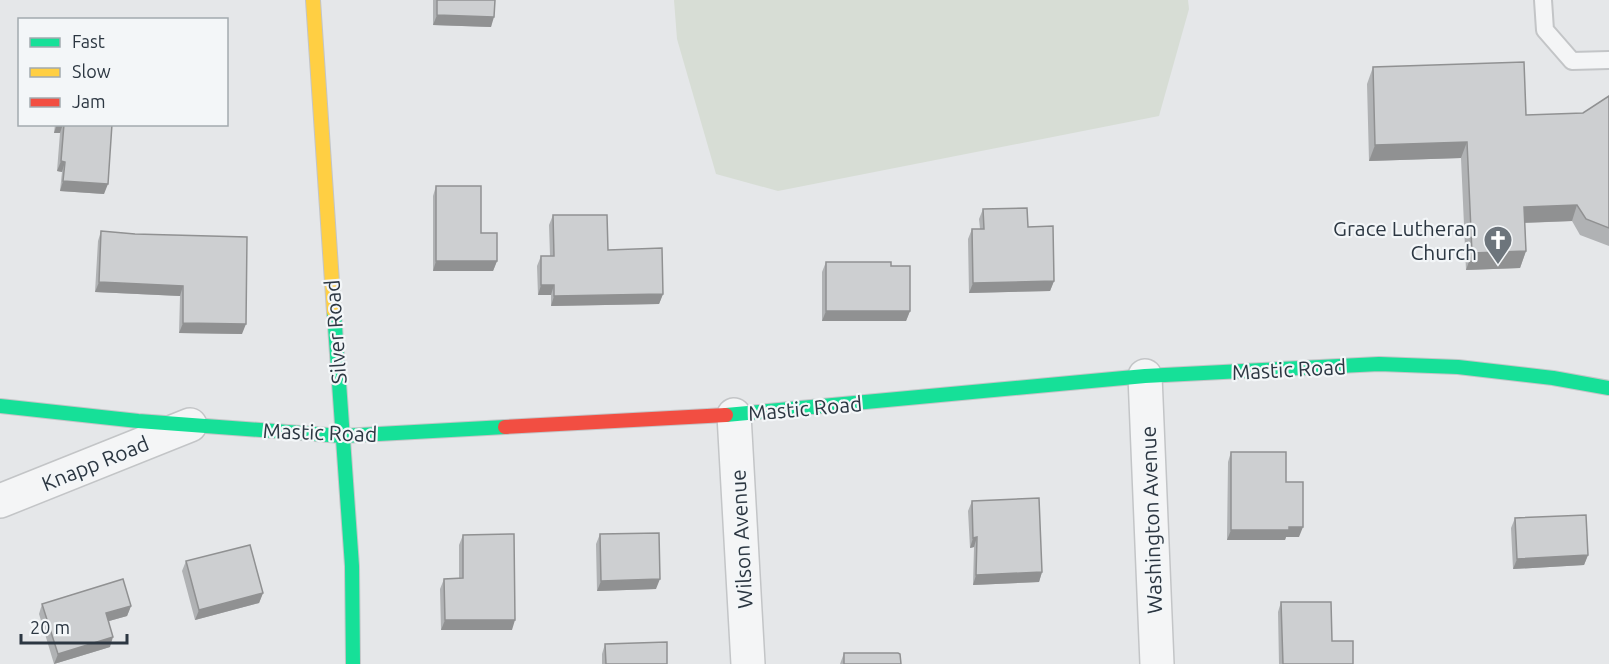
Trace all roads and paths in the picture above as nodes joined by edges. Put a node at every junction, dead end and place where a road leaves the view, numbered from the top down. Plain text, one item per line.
1 (313, 0) edge
2 (1543, 0) edge
3 (1609, 60) edge
4 (1145, 376) junction
5 (1609, 388) edge
6 (0, 406) edge
7 (734, 415) junction
8 (190, 425) junction
9 (342, 436) junction
10 (0, 501) edge
11 (353, 664) edge
12 (748, 664) edge
13 (1157, 664) edge

1 - 9 main road, Silver Road
2 - 3 lane
4 - 5 main road, Mastic Road
4 - 7 main road, Mastic Road
4 - 13 street, Washington Avenue
6 - 8 main road, Mastic Road
7 - 9 main road, Mastic Road
7 - 12 street, Wilson Avenue
8 - 9 main road, Mastic Road
8 - 10 street, Knapp Road
9 - 11 main road, Silver Road

